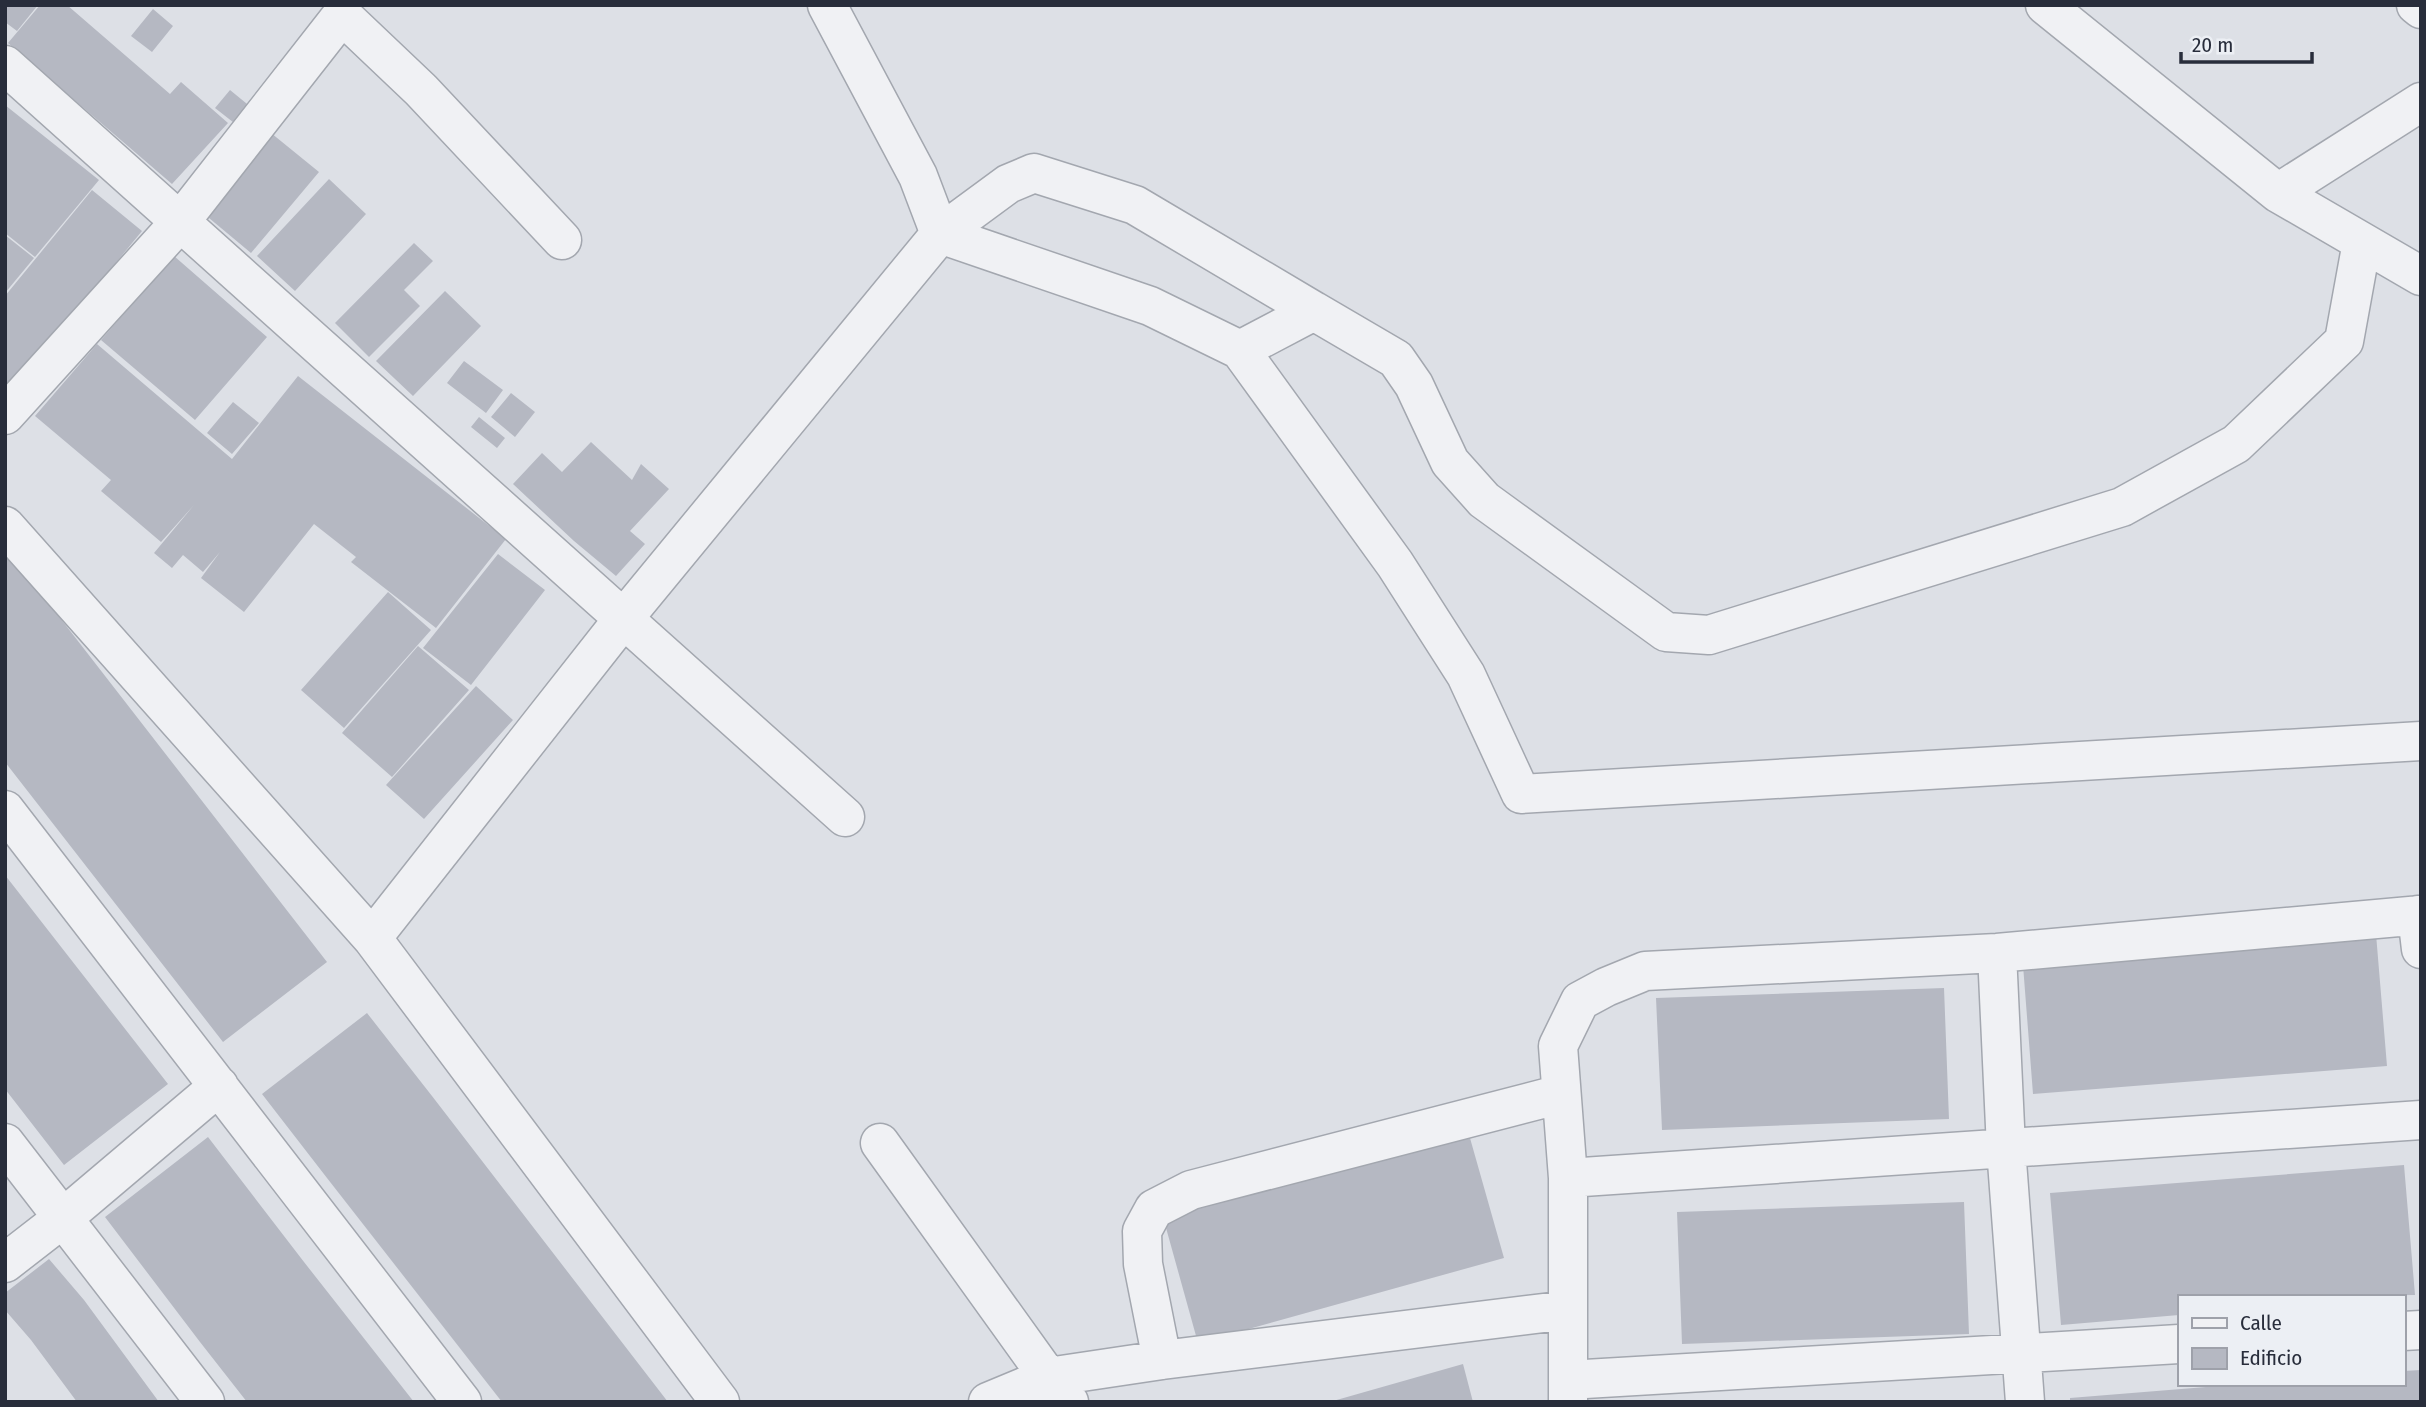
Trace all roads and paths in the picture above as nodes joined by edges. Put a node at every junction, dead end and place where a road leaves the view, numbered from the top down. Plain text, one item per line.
1 (827, 5) edge
2 (2045, 5) edge
3 (2416, 5) edge
4 (2421, 9) edge
5 (337, 10) edge
6 (5, 65) edge
7 (2421, 102) edge
8 (2278, 194) junction
9 (180, 222) junction
10 (940, 234) junction
11 (562, 240) dead end
12 (2362, 242) junction
13 (2421, 276) edge
14 (1314, 311) junction
15 (1240, 350) junction
16 (5, 415) edge
17 (5, 526) edge
18 (624, 618) junction
19 (2421, 741) edge
20 (5, 810) edge
21 (845, 817) dead end
22 (2420, 926) edge
23 (372, 938) junction
24 (1997, 953) junction
25 (219, 1086) junction
26 (1562, 1094) junction
27 (2421, 1120) edge
28 (5, 1143) edge
29 (880, 1143) dead end
30 (2006, 1148) junction
31 (1568, 1178) junction
32 (63, 1218) junction
33 (5, 1262) edge
34 (1568, 1310) junction
35 (2178, 1344) edge
36 (2021, 1353) junction
37 (1162, 1360) junction
38 (1058, 1390) edge
39 (1568, 1391) edge
40 (205, 1402) edge
41 (462, 1402) edge
42 (720, 1402) edge
43 (988, 1402) edge
44 (2025, 1402) edge

1 - 10 street
2 - 8 street
3 - 4 street
5 - 9 street
5 - 11 street
6 - 9 street
7 - 8 street
8 - 12 street
9 - 16 street
9 - 18 street
10 - 14 street
10 - 15 street
10 - 18 street
12 - 13 street
12 - 14 street
14 - 15 street
15 - 19 street
17 - 23 street
18 - 21 street
18 - 23 street
20 - 25 street
22 - 24 street
23 - 42 street
24 - 26 street
24 - 30 street
25 - 32 street
25 - 41 street
26 - 31 street
26 - 37 street
27 - 30 street
28 - 32 street
29 - 38 street
30 - 31 street
30 - 36 street
31 - 34 street
32 - 33 street
32 - 40 street
34 - 37 street
34 - 39 street
35 - 36 street
36 - 39 street
36 - 44 street
37 - 38 street
38 - 43 street

